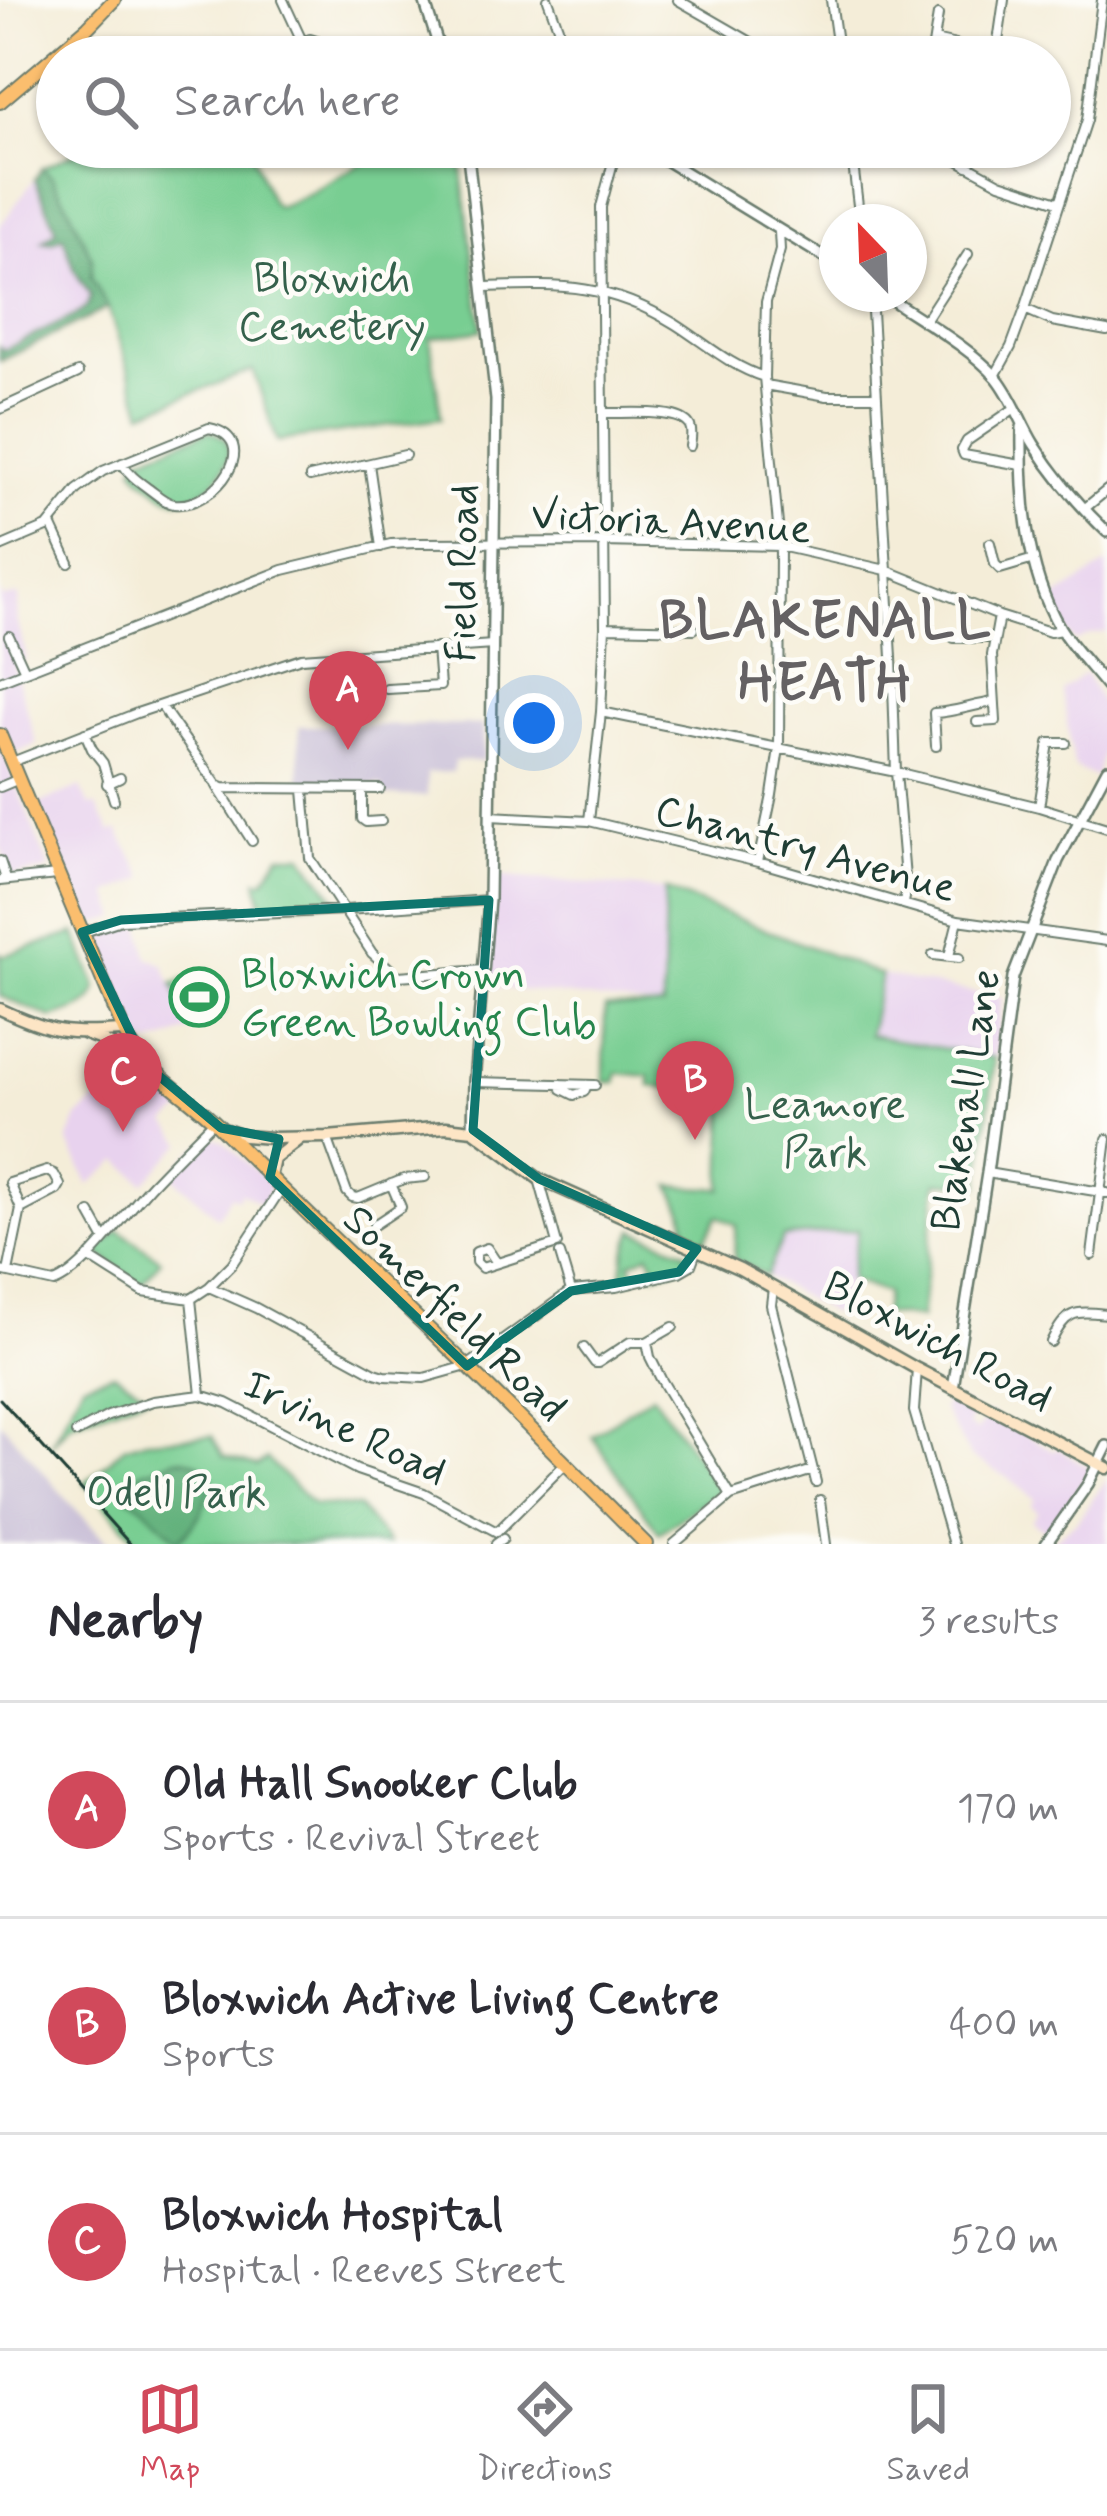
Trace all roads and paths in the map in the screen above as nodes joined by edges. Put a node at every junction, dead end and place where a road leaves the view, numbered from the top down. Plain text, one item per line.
1 (114, 0) edge
2 (283, 0) edge
3 (424, 0) edge
4 (548, 0) edge
5 (678, 0) edge
6 (831, 0) edge
7 (1004, 0) edge
8 (1102, 0) edge
9 (938, 15) dead end
10 (77, 36) edge
11 (300, 36) edge
12 (435, 36) edge
13 (558, 36) edge
14 (740, 36) edge
15 (836, 36) edge
16 (935, 36) edge
17 (999, 36) edge
18 (36, 71) edge
19 (0, 102) edge
20 (1071, 167) edge
21 (469, 168) edge
22 (611, 168) edge
23 (679, 168) edge
24 (854, 168) edge
25 (971, 168) edge
26 (1071, 168) edge
27 (1059, 202) junction
28 (858, 204) edge
29 (779, 232) junction
30 (968, 254) dead end
31 (819, 255) edge
32 (483, 286) junction
33 (600, 290) junction
34 (1025, 309) junction
35 (873, 312) edge
36 (909, 312) edge
37 (924, 322) junction
38 (1107, 331) edge
39 (78, 373) dead end
40 (995, 376) junction
41 (765, 381) junction
42 (877, 396) junction
43 (1015, 408) junction
44 (0, 409) edge
45 (604, 413) junction
46 (1022, 423) junction
47 (690, 446) dead end
48 (1037, 448) junction
49 (405, 454) dead end
50 (1022, 462) junction
51 (122, 463) junction
52 (369, 464) junction
53 (310, 477) dead end
54 (1107, 490) edge
55 (1084, 509) junction
56 (51, 524) junction
57 (1107, 532) edge
58 (494, 542) junction
59 (603, 542) junction
60 (990, 543) dead end
61 (780, 546) junction
62 (0, 547) edge
63 (381, 547) junction
64 (1034, 559) junction
65 (69, 563) dead end
66 (886, 570) junction
67 (999, 616) junction
68 (605, 627) junction
69 (694, 629) dead end
70 (1061, 630) junction
71 (9, 636) dead end
72 (954, 638) dead end
73 (993, 638) junction
74 (493, 645) junction
75 (437, 648) junction
76 (1090, 667) junction
77 (25, 671) junction
78 (1107, 673) edge
79 (0, 681) edge
80 (1107, 687) edge
81 (387, 689) dead end
82 (994, 702) junction
83 (161, 706) junction
84 (601, 712) junction
85 (977, 722) dead end
86 (86, 733) junction
87 (0, 735) edge
88 (1066, 742) dead end
89 (936, 746) dead end
90 (778, 748) junction
91 (15, 760) junction
92 (1107, 769) edge
93 (896, 772) junction
94 (120, 778) dead end
95 (19, 779) junction
96 (107, 784) junction
97 (217, 785) junction
98 (0, 787) edge
99 (304, 790) junction
100 (380, 790) dead end
101 (362, 791) junction
102 (114, 800) dead end
103 (1039, 807) junction
104 (490, 816) junction
105 (380, 821) dead end
106 (589, 821) junction
107 (1081, 821) junction
108 (1107, 828) edge
109 (252, 841) dead end
110 (0, 861) edge
111 (758, 862) junction
112 (57, 875) junction
113 (3, 880) edge
114 (490, 900) junction
115 (904, 904) junction
116 (346, 910) junction
117 (958, 920) junction
118 (1029, 931) junction
119 (82, 932) junction
120 (1107, 941) edge
121 (933, 955) dead end
122 (484, 970) junction
123 (0, 1009) edge
124 (124, 1030) junction
125 (81, 1033) junction
126 (146, 1065) junction
127 (474, 1082) junction
128 (591, 1085) dead end
129 (218, 1125) junction
130 (473, 1130) junction
131 (327, 1137) junction
132 (301, 1138) junction
133 (1107, 1139) edge
134 (250, 1157) junction
135 (987, 1173) junction
136 (270, 1177) junction
137 (425, 1177) dead end
138 (539, 1179) junction
139 (391, 1184) junction
140 (282, 1188) junction
141 (1103, 1193) edge
142 (21, 1209) junction
143 (90, 1213) dead end
144 (374, 1225) dead end
145 (104, 1238) junction
146 (559, 1249) junction
147 (697, 1250) junction
148 (1092, 1255) dead end
149 (88, 1257) junction
150 (497, 1263) dead end
151 (4, 1271) edge
152 (209, 1287) junction
153 (773, 1287) junction
154 (571, 1292) junction
155 (191, 1300) junction
156 (1107, 1314) edge
157 (673, 1327) dead end
158 (647, 1342) junction
159 (1050, 1342) dead end
160 (584, 1348) dead end
161 (467, 1366) junction
162 (917, 1369) junction
163 (953, 1388) junction
164 (201, 1395) junction
165 (76, 1433) dead end
166 (1107, 1446) edge
167 (565, 1464) junction
168 (1102, 1464) edge
169 (813, 1470) junction
170 (816, 1482) dead end
171 (730, 1496) junction
172 (820, 1500) dead end
173 (501, 1540) edge
174 (646, 1544) edge
175 (674, 1544) edge
176 (826, 1544) edge
177 (953, 1544) edge
178 (1046, 1544) edge

1 - 10 main road
2 - 11 street
3 - 12 street
4 - 13 street
5 - 14 street
6 - 15 street
7 - 17 street
8 - 20 street
9 - 16 street
18 - 19 main road
21 - 32 street, Field Road
22 - 33 street
23 - 29 street
24 - 28 street
25 - 27 street
26 - 27 street
27 - 34 street
29 - 31 street
29 - 41 street
30 - 37 street
32 - 33 street
32 - 58 street, Field Road
33 - 41 street
33 - 45 street
34 - 38 street
34 - 40 street
35 - 42 street
36 - 37 street
37 - 40 street
39 - 44 street
40 - 43 street
41 - 42 street
41 - 61 street
42 - 66 street
43 - 46 street
43 - 50 street
45 - 47 street
45 - 59 street
46 - 48 street
46 - 50 street
48 - 50 street
48 - 55 street
49 - 52 street
50 - 64 street
51 - 51 street
51 - 56 street
52 - 53 street
52 - 63 street
54 - 55 street
55 - 57 street
56 - 62 street
56 - 65 street
58 - 59 street, Victoria Avenue
58 - 63 street, Victoria Avenue
58 - 74 street, Field Road
59 - 61 street, Victoria Avenue
59 - 68 street
60 - 64 street
61 - 66 street, Victoria Avenue
61 - 90 street
63 - 77 street, Victoria Avenue
64 - 70 street
66 - 67 street, Victoria Avenue
66 - 93 street
67 - 70 street, Victoria Avenue
67 - 73 street
68 - 69 street
68 - 84 street
70 - 76 street
71 - 77 street
72 - 73 street
73 - 82 street
74 - 75 street
74 - 104 street, Field Road
75 - 81 street
75 - 83 street
76 - 78 street
76 - 80 street
77 - 79 street, Victoria Avenue
82 - 85 street
82 - 89 street
83 - 86 street
83 - 97 street
84 - 90 street
84 - 106 street
86 - 91 street
86 - 96 street
87 - 91 main road
88 - 103 street
90 - 93 street
90 - 111 street
91 - 95 main road
92 - 107 street, Blakenall Lane
93 - 103 street
93 - 115 street
94 - 96 street
95 - 98 street
95 - 112 main road
96 - 102 street
97 - 99 street
97 - 109 street
99 - 101 street
99 - 116 street
100 - 101 street
101 - 105 street
103 - 107 street
104 - 106 street, Chantry Avenue
104 - 114 street, Field Road
106 - 111 street, Chantry Avenue
107 - 108 street
107 - 118 street, Blakenall Lane
110 - 113 street
111 - 115 street, Chantry Avenue
112 - 113 street
112 - 119 main road
114 - 116 street
114 - 122 street, Field Road
115 - 117 street, Chantry Avenue
116 - 119 street
116 - 122 street
117 - 118 street, Chantry Avenue
117 - 121 street
118 - 120 street, Chantry Avenue
118 - 135 street, Blakenall Lane
119 - 124 main road
122 - 127 street, Field Road
123 - 125 main road
124 - 125 main road
124 - 126 main road
125 - 126 main road
126 - 129 main road, Somerfield Road
127 - 128 street
127 - 130 street, Field Road
129 - 132 main road
129 - 134 main road, Somerfield Road
129 - 145 street
130 - 131 main road
130 - 138 main road, Bloxwich Road
131 - 132 main road
131 - 139 street
132 - 134 main road
132 - 136 main road
133 - 141 street
134 - 136 main road, Somerfield Road
135 - 141 street
135 - 163 street, Blakenall Lane
136 - 140 main road, Somerfield Road
137 - 139 street
138 - 146 street
138 - 147 main road, Bloxwich Road
139 - 144 street
140 - 152 street
140 - 161 main road, Somerfield Road
141 - 148 street
142 - 142 street
142 - 151 street
143 - 145 street
145 - 149 street
146 - 150 street
146 - 154 street
147 - 153 main road, Bloxwich Road
147 - 154 street
149 - 151 street
149 - 155 street
152 - 155 street
152 - 161 street
153 - 162 main road, Bloxwich Road
153 - 169 street
154 - 161 street
155 - 164 street
156 - 159 street
157 - 158 street
158 - 160 street
158 - 171 street
161 - 167 main road, Somerfield Road
162 - 163 main road, Bloxwich Road
162 - 177 street
163 - 168 main road, Bloxwich Road
164 - 165 street, Irvine Road
164 - 173 street, Irvine Road
166 - 168 street
167 - 173 street, Irvine Road
167 - 174 main road, Somerfield Road
168 - 178 street
169 - 170 street
169 - 171 street
171 - 175 street
172 - 176 street

